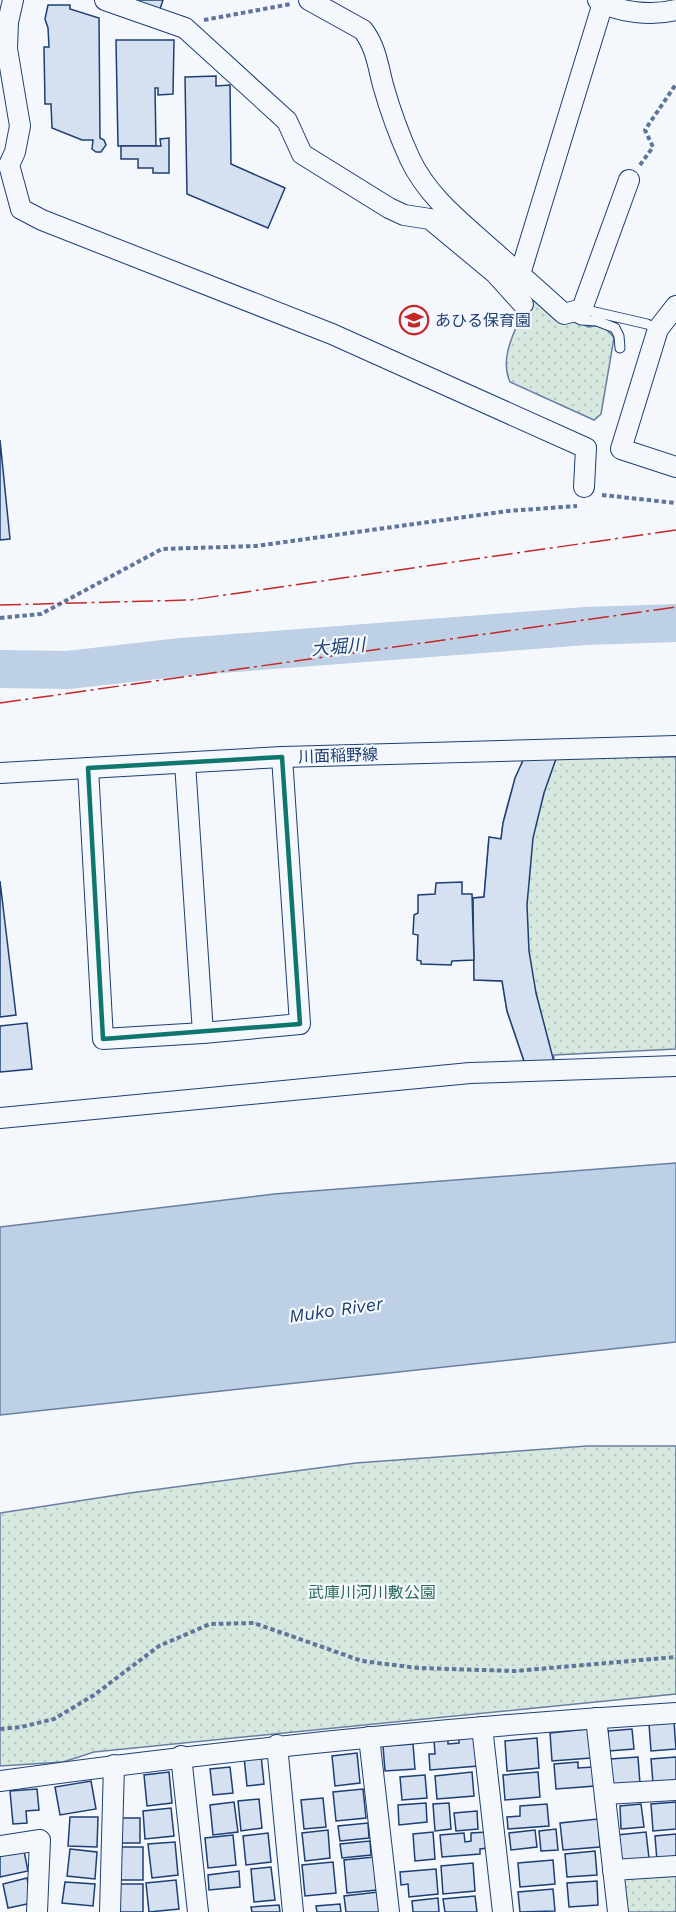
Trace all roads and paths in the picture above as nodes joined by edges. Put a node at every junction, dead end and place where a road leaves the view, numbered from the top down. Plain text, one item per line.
1 (13, 0) edge
2 (105, 0) edge
3 (302, 1) edge
4 (600, 2) edge
5 (676, 10) edge
6 (185, 28) junction
7 (676, 84) edge
8 (4, 168) edge
9 (629, 180) joint
10 (520, 274) junction
11 (523, 304) dead end
12 (676, 305) edge
13 (582, 309) junction
14 (658, 329) junction
15 (620, 348) dead end
16 (676, 467) edge
17 (591, 491) joint
18 (676, 503) edge
19 (577, 506) dead end
20 (0, 618) edge
21 (676, 746) edge
22 (282, 757) junction
23 (184, 763) junction
24 (88, 768) junction
25 (0, 773) edge
26 (203, 1033) junction
27 (676, 1066) edge
28 (0, 1118) edge
29 (676, 1657) edge
30 (676, 1713) edge
31 (596, 1718) junction
32 (482, 1727) junction
33 (0, 1729) edge
34 (369, 1737) junction
35 (277, 1745) junction
36 (181, 1756) junction
37 (114, 1765) junction
38 (0, 1781) edge
39 (676, 1790) edge
40 (605, 1794) junction
41 (0, 1846) edge
42 (676, 1866) edge
43 (613, 1870) junction
44 (37, 1912) edge
45 (110, 1912) edge
46 (198, 1912) edge
47 (293, 1912) edge
48 (389, 1912) edge
49 (503, 1912) edge
50 (618, 1912) edge

1 - 8 street
2 - 6 street
3 - 6 path
3 - 10 street
4 - 5 street
4 - 10 street
6 - 11 street
7 - 9 path
8 - 17 street
9 - 13 street
10 - 13 street
12 - 14 street
13 - 14 lane
13 - 15 lane
14 - 16 street
17 - 18 path
19 - 20 path
21 - 22 street, 川面稲野線
22 - 23 street, 川面稲野線
22 - 26 street
23 - 24 street, 川面稲野線
23 - 26 street
24 - 25 street, 川面稲野線
24 - 26 street
27 - 28 street
29 - 33 path
30 - 31 street
31 - 32 street
31 - 40 street
32 - 34 street
32 - 49 street
34 - 35 street
34 - 48 street
35 - 36 street
35 - 47 street
36 - 37 street
36 - 46 street
37 - 38 street
37 - 45 street
39 - 40 street
40 - 43 street
41 - 44 street
42 - 43 street
43 - 50 street

